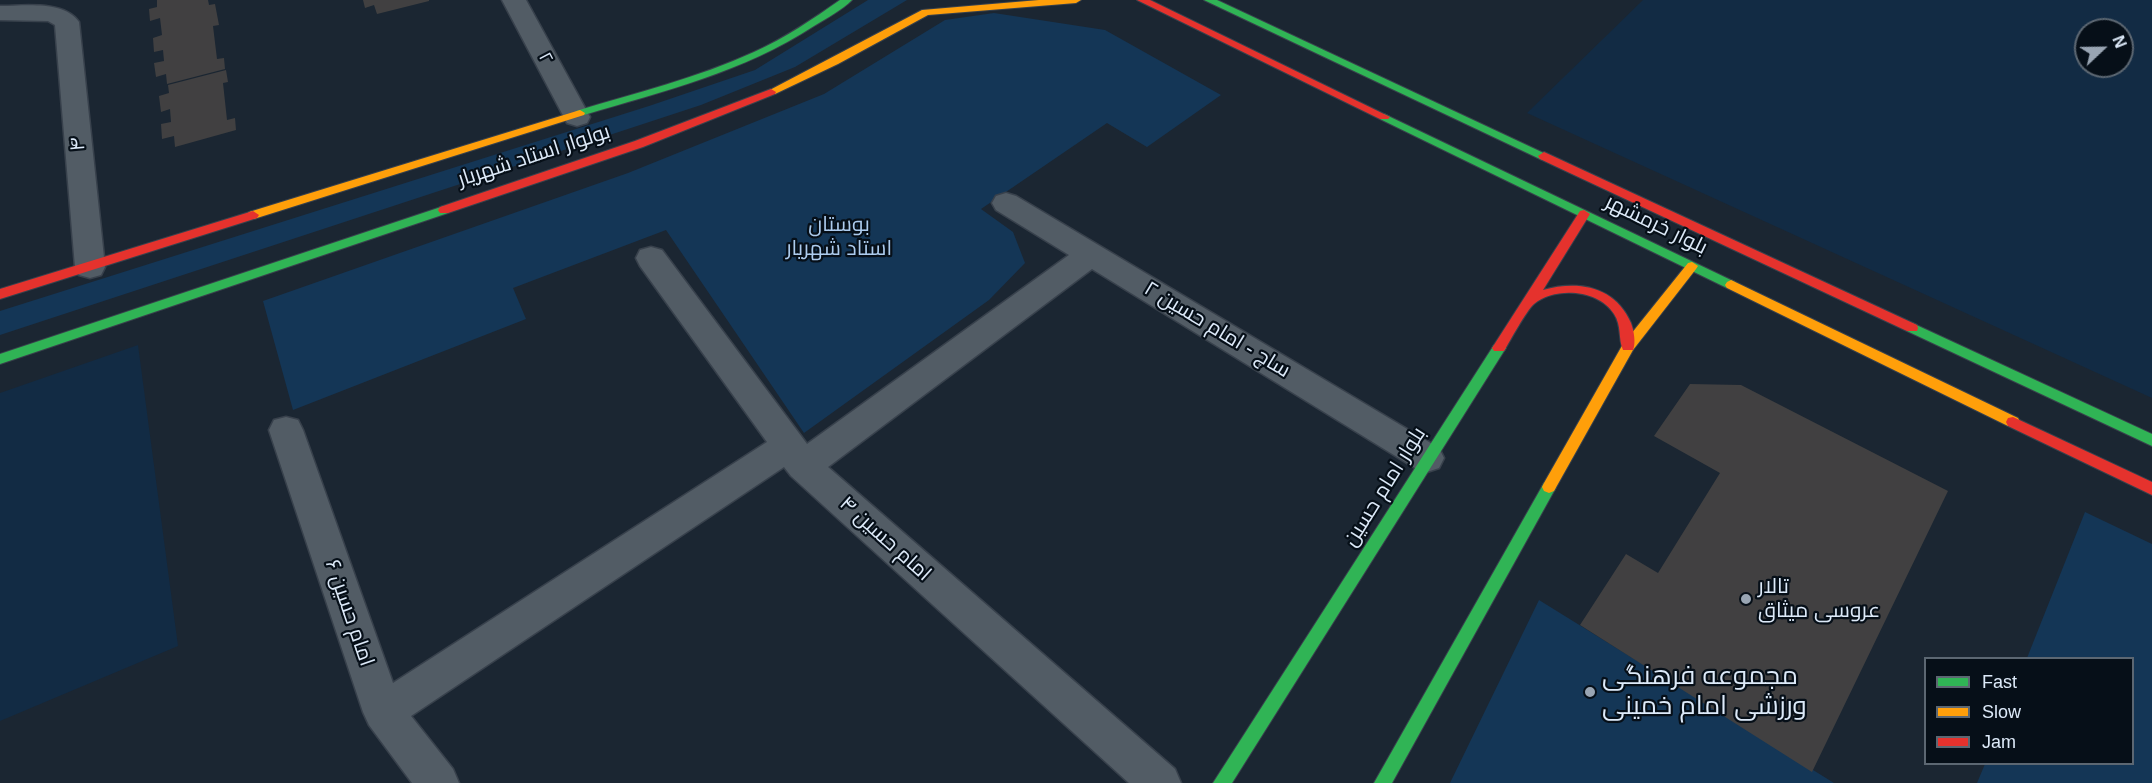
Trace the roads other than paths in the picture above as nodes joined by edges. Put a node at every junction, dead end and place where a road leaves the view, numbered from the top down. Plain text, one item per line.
1 (514, 0) edge
2 (847, 0) edge
3 (935, 0) edge
4 (1076, 0) edge
5 (1142, 0) edge
6 (1209, 0) edge
7 (0, 13) edge
8 (917, 16) junction
9 (577, 117) junction
10 (1006, 202) dead end
11 (1584, 214) junction
12 (1091, 254) junction
13 (651, 258) dead end
14 (1692, 266) junction
15 (90, 267) junction
16 (0, 294) edge
17 (1528, 301) junction
18 (1628, 347) junction
19 (0, 359) edge
20 (286, 430) dead end
21 (2152, 440) edge
22 (795, 456) junction
23 (1427, 458) junction
24 (2152, 489) edge
25 (383, 712) junction
26 (438, 783) edge
27 (1160, 783) edge
28 (1222, 783) edge
29 (1383, 783) edge

1 - 9 street, ۲
2 - 9 street, بولوار استاد شهریار
3 - 8 street
4 - 8 street, بولوار استاد شهریار
5 - 11 street, بلوار خرمشهر
6 - 21 street, بلوار خرمشهر
7 - 15 street, ۴
8 - 19 street, بولوار استاد شهریار
9 - 15 street, بولوار استاد شهریار
10 - 12 street, ساچ - امام حسین ۲
11 - 14 street, بلوار خرمشهر
11 - 17 street, بلوار امام حسین
12 - 22 street
12 - 23 street, ساچ - امام حسین ۲
13 - 22 street, امام حسین ۴
14 - 18 street
14 - 24 street, بلوار خرمشهر
15 - 16 street, بولوار استاد شهریار
17 - 18 street
17 - 23 street, بلوار امام حسین
18 - 29 street
20 - 25 street, امام حسین ۶
22 - 25 street
22 - 27 street, امام حسین ۴
23 - 28 street, بلوار امام حسین
25 - 26 street, امام حسین ۶

